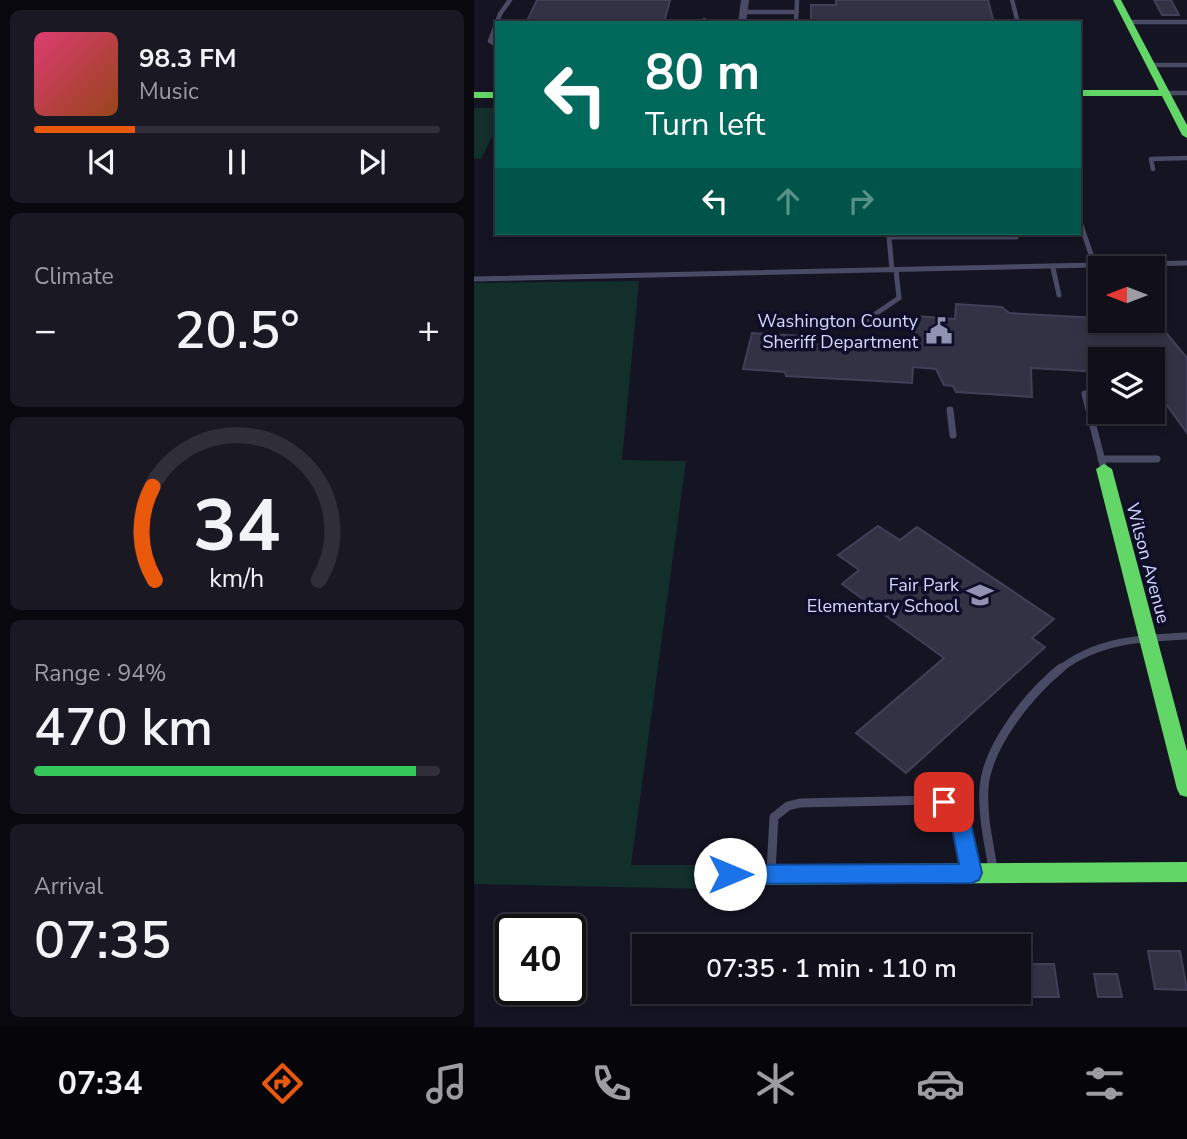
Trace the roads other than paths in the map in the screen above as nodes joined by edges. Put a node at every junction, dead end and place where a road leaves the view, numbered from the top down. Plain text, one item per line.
1 (510, 0) edge
2 (745, 0) edge
3 (797, 0) edge
4 (1012, 0) edge
5 (1117, 0) edge
6 (743, 12) junction
7 (797, 12) junction
8 (497, 21) edge
9 (742, 21) edge
10 (796, 21) edge
11 (1017, 21) edge
12 (1128, 22) junction
13 (1187, 22) edge
14 (495, 28) edge
15 (495, 45) edge
16 (1151, 65) junction
17 (1187, 65) edge
18 (1081, 93) edge
19 (1166, 93) junction
20 (1187, 93) edge
21 (495, 94) edge
22 (474, 95) edge
23 (1187, 135) edge
24 (1187, 158) edge
25 (1153, 169) dead end
26 (1081, 230) edge
27 (1016, 235) edge
28 (1091, 256) edge
29 (1187, 263) edge
30 (1165, 264) edge
31 (1088, 267) edge
32 (1053, 268) junction
33 (894, 270) junction
34 (474, 279) edge
35 (1059, 295) dead end
36 (865, 321) dead end
37 (951, 410) dead end
38 (1093, 424) edge
39 (954, 435) dead end
40 (1157, 459) dead end
41 (1103, 464) junction
42 (1187, 636) edge
43 (1148, 638) junction
44 (1187, 789) edge
45 (1187, 872) edge
46 (972, 873) junction
47 (993, 873) junction
48 (730, 874) dead end
49 (771, 874) junction

1 - 8 lane
2 - 6 street
3 - 7 lane
4 - 11 lane
5 - 12 street
6 - 7 lane
6 - 9 street
7 - 10 lane
12 - 13 lane
12 - 16 street
14 - 15 lane
16 - 17 lane
16 - 19 street
18 - 19 street
19 - 20 lane
19 - 23 street
21 - 22 street
24 - 25 lane
26 - 28 lane
27 - 33 lane
29 - 30 lane
31 - 32 lane
32 - 33 lane
32 - 35 lane
33 - 34 lane
33 - 36 lane
37 - 39 lane
38 - 41 lane
40 - 41 lane
41 - 43 street, Wilson Avenue
42 - 43 lane
43 - 44 street, Wilson Avenue
43 - 47 lane
45 - 47 street
46 - 47 street
46 - 49 street
46 - 49 lane
48 - 49 street

